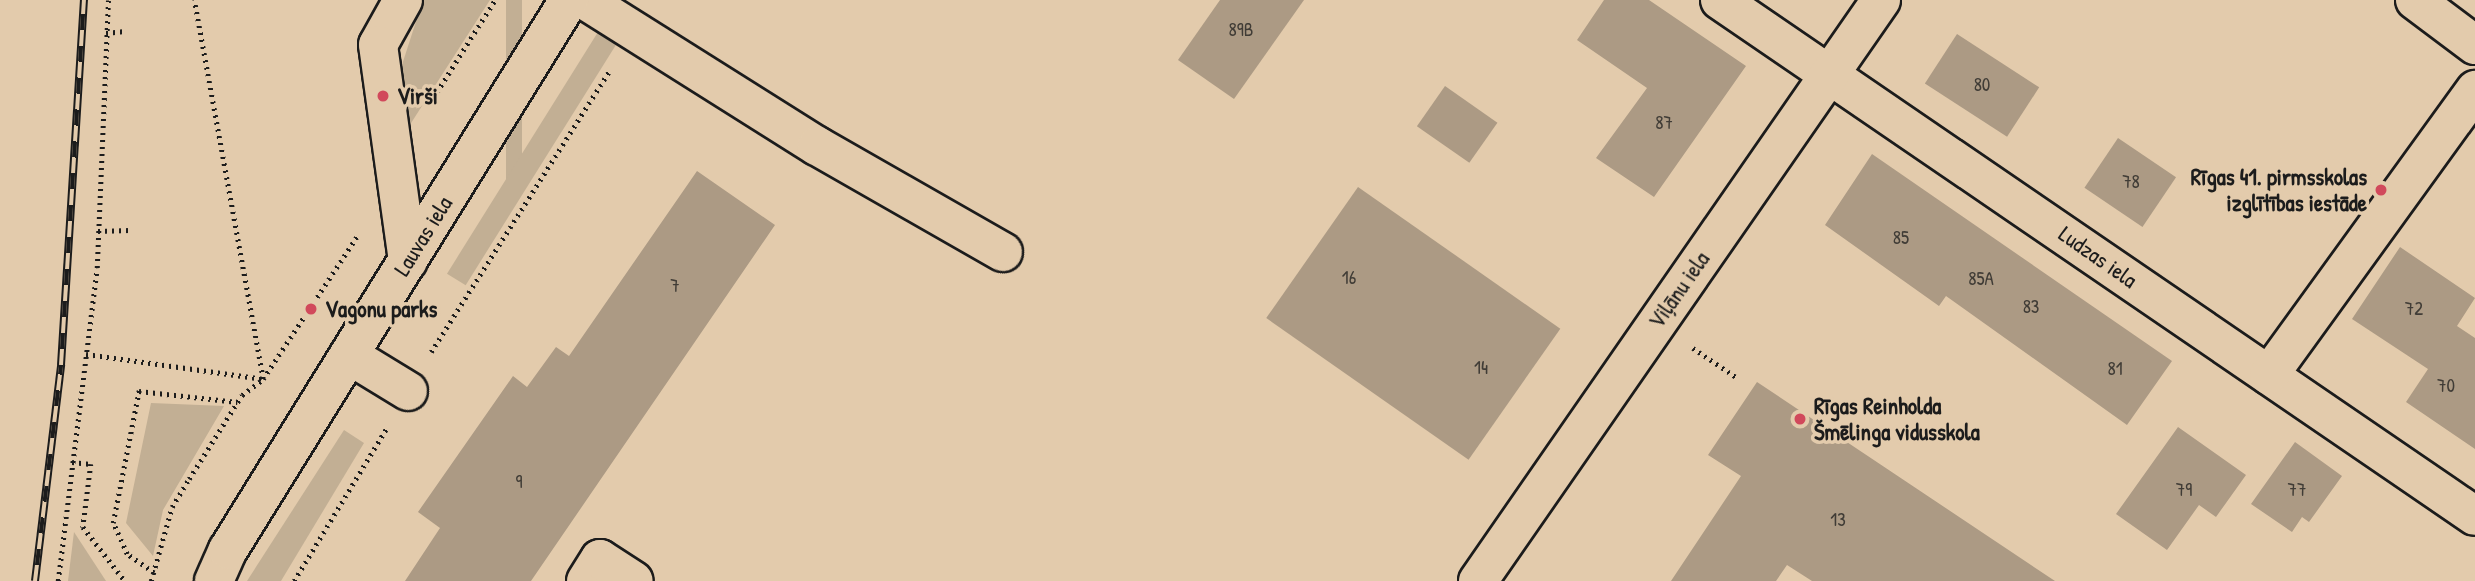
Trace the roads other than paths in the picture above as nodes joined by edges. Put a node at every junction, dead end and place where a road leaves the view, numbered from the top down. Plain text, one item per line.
1 (403, 0) edge
2 (569, 0) edge
3 (585, 0) edge
4 (1720, 0) edge
5 (1881, 0) edge
6 (2416, 0) edge
7 (2475, 45) edge
8 (1829, 74) junction
9 (2475, 90) edge
10 (1003, 252) dead end
11 (408, 261) junction
12 (349, 355) junction
13 (2269, 375) junction
14 (408, 391) road end
15 (2475, 516) edge
16 (214, 581) edge
17 (586, 581) edge
18 (634, 581) edge
19 (1478, 581) edge

1 - 11 street
2 - 11 street, Lauvas iela
3 - 10 street
4 - 8 street, Ludzas iela
5 - 8 street, Viļānu iela
6 - 7 street
8 - 13 street, Ludzas iela
8 - 19 street, Viļānu iela
9 - 13 street
11 - 12 street, Lauvas iela
12 - 14 street
12 - 16 street, Lauvas iela
13 - 15 street, Ludzas iela
17 - 18 street

